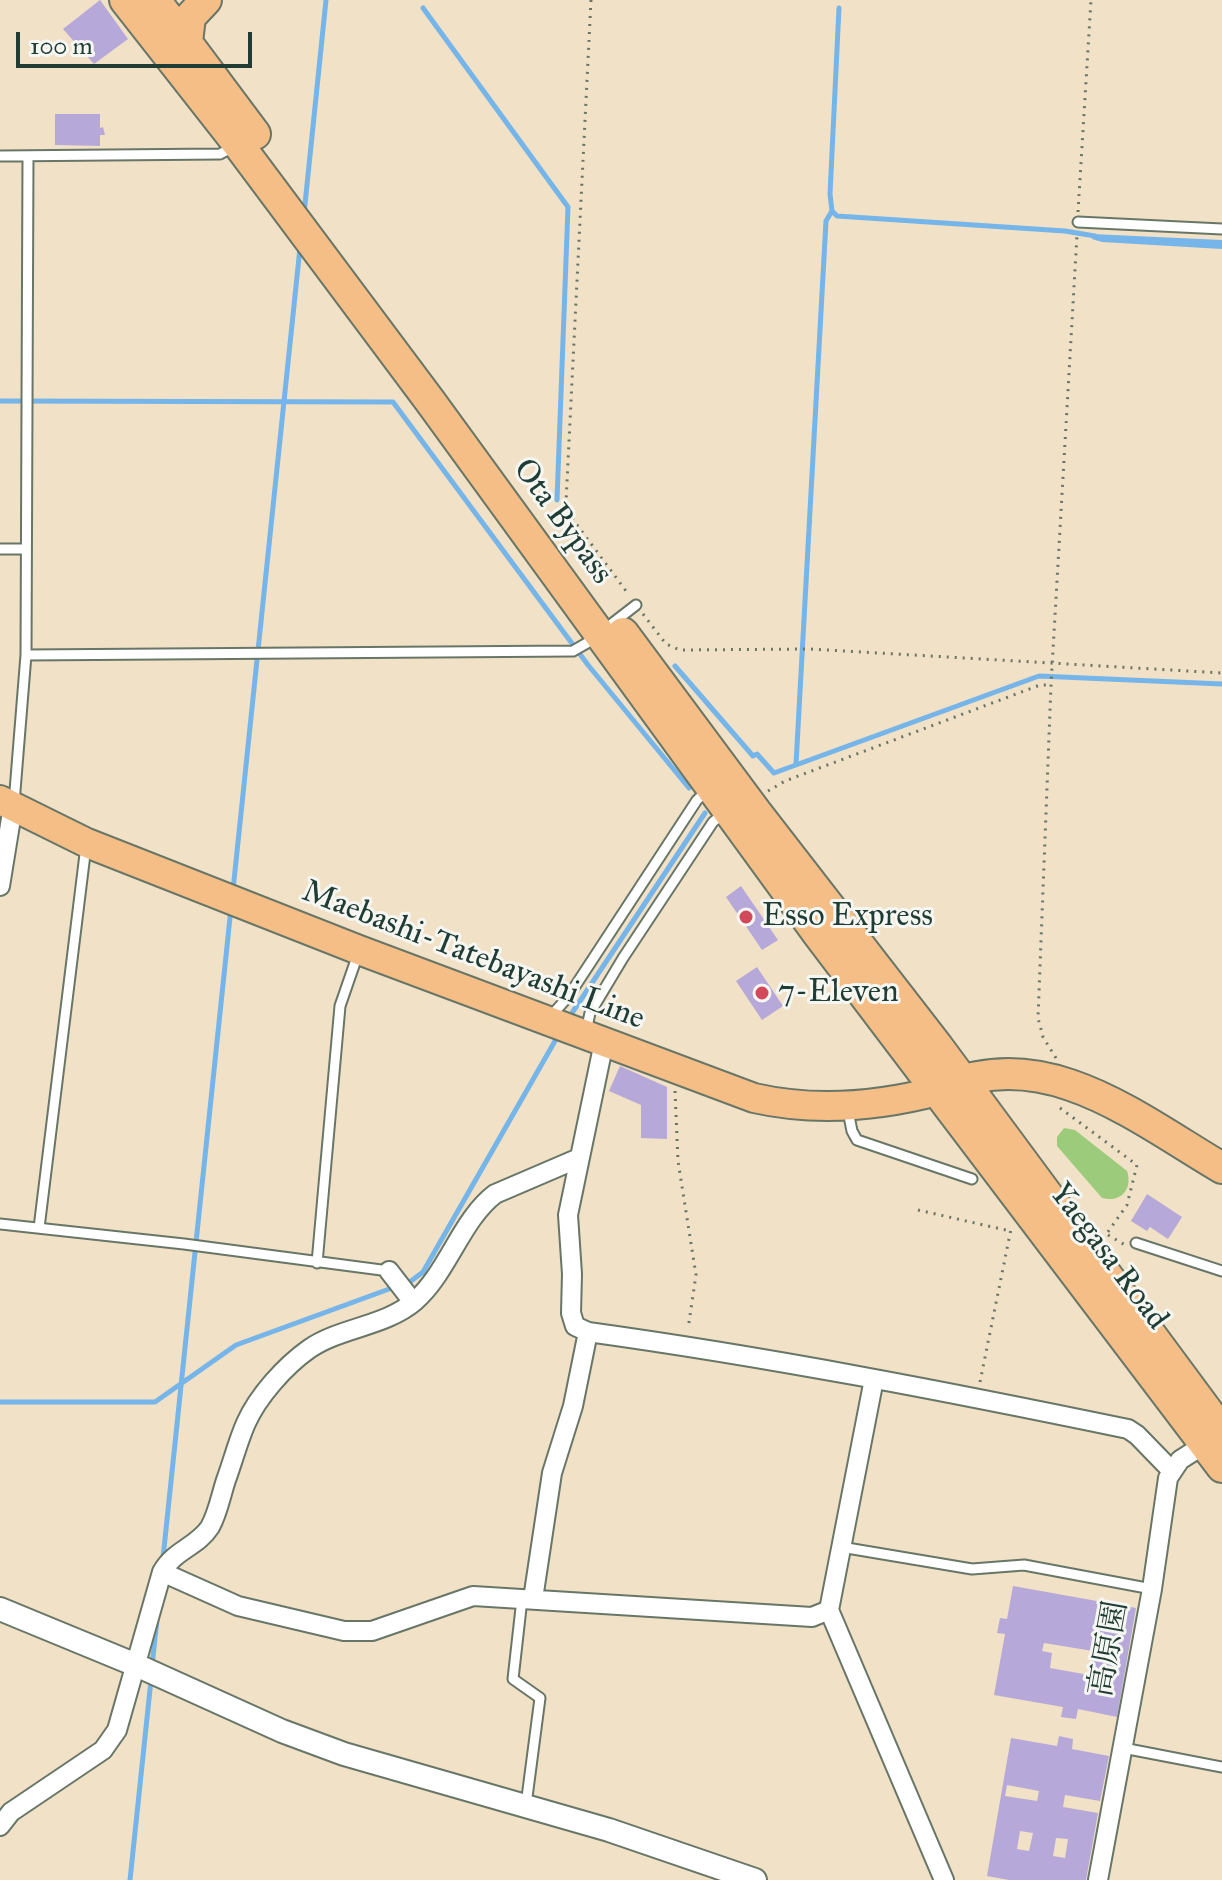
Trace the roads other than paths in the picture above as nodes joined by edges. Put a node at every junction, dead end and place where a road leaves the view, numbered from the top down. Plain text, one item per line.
1 (125, 0) edge
2 (155, 0) edge
3 (206, 0) edge
4 (187, 42) junction
5 (238, 144) junction
6 (0, 156) edge
7 (28, 156) junction
8 (1078, 222) road end
9 (1222, 229) edge
10 (0, 549) edge
11 (25, 549) junction
12 (617, 620) junction
13 (26, 655) junction
14 (729, 801) junction
15 (7, 803) edge
16 (87, 843) junction
17 (0, 886) edge
18 (359, 950) junction
19 (573, 1030) junction
20 (957, 1089) junction
21 (848, 1107) junction
22 (579, 1158) junction
23 (1222, 1168) edge
24 (972, 1179) dead end
25 (1222, 1188) edge
26 (0, 1224) edge
27 (39, 1228) junction
28 (1132, 1245) road end
29 (317, 1263) junction
30 (1222, 1271) edge
31 (401, 1285) junction
32 (588, 1332) junction
33 (874, 1379) junction
34 (1216, 1447) edge
35 (1171, 1470) junction
36 (841, 1547) junction
37 (162, 1572) junction
38 (1152, 1589) junction
39 (528, 1599) junction
40 (0, 1609) edge
41 (829, 1610) junction
42 (136, 1665) junction
43 (1123, 1748) junction
44 (1222, 1767) edge
45 (526, 1808) junction
46 (0, 1826) edge
47 (755, 1880) edge
48 (944, 1880) edge
49 (1098, 1880) edge

1 - 5 highway, Ota Bypass
2 - 4 highway, Ota Bypass
3 - 4 highway
4 - 12 highway, Ota Bypass
5 - 7 lane
5 - 12 highway, Ota Bypass
6 - 7 lane
7 - 11 lane
8 - 9 lane
10 - 11 lane
11 - 13 lane
12 - 13 lane
12 - 14 highway, Ota Bypass
12 - 14 highway, Ota Bypass
13 - 15 lane
14 - 19 lane
14 - 19 lane
14 - 20 highway, Ota Bypass
15 - 16 main road, Maebashi-Tatebayashi Line
15 - 17 street
16 - 18 main road, Maebashi-Tatebayashi Line
16 - 27 lane
18 - 19 main road, Maebashi-Tatebayashi Line
18 - 29 lane
19 - 21 main road, Maebashi-Tatebayashi Line
19 - 22 street
20 - 21 main road, Maebashi-Tatebayashi Line
20 - 23 highway
20 - 25 highway
20 - 34 highway, Yaegasa Road
21 - 24 lane
22 - 31 street
22 - 32 street
26 - 27 lane
27 - 29 lane
28 - 30 lane
29 - 31 lane
31 - 37 street
32 - 33 street
32 - 39 street
33 - 35 street
33 - 36 street
34 - 35 street
35 - 38 street, 高原園
36 - 38 lane
36 - 41 street
37 - 39 street
37 - 42 street
38 - 43 street, 高原園
39 - 41 street
39 - 45 lane
40 - 42 street
41 - 48 street
42 - 45 street
42 - 46 street
43 - 44 lane
43 - 49 street, 高原園
45 - 47 street

